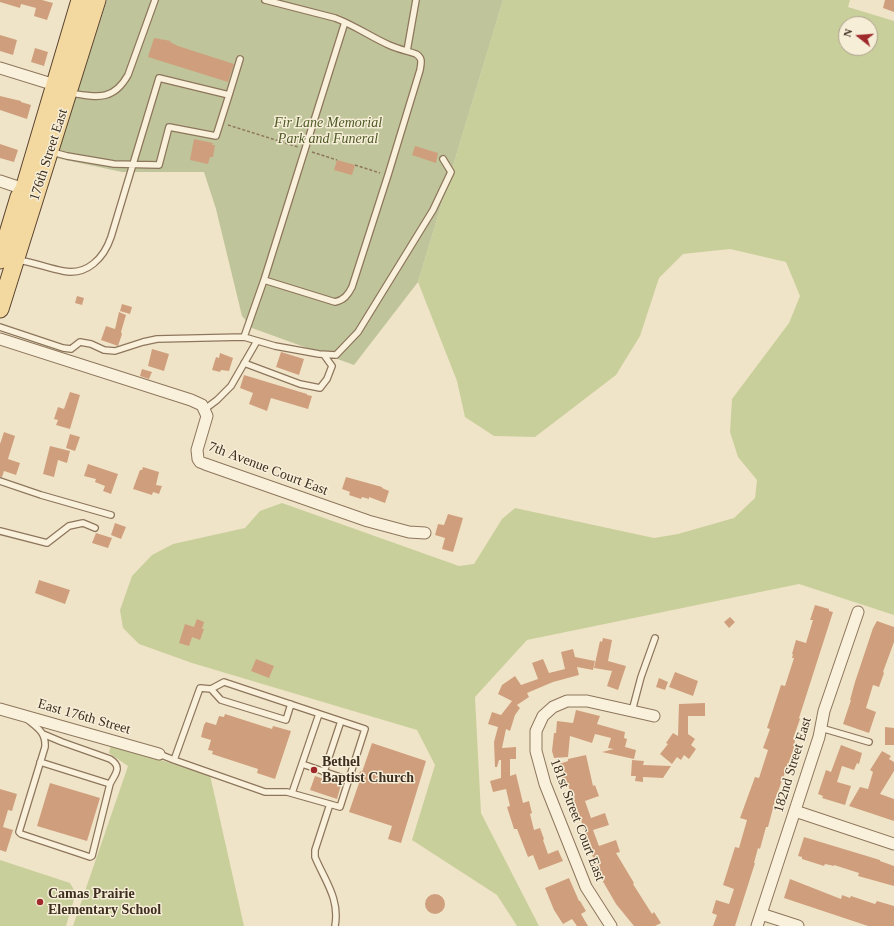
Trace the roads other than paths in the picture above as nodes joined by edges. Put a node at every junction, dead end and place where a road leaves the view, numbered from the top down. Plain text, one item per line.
1 (80, 0) edge
2 (97, 0) edge
3 (155, 0) edge
4 (265, 0) edge
5 (416, 0) edge
6 (283, 2) edge
7 (345, 22) junction
8 (407, 51) junction
9 (240, 59) dead end
10 (0, 68) edge
11 (62, 89) junction
12 (229, 95) junction
13 (50, 151) junction
14 (443, 159) dead end
15 (133, 164) junction
16 (0, 181) edge
17 (24, 189) junction
18 (8, 260) edge
19 (264, 280) junction
20 (0, 309) edge
21 (0, 327) edge
22 (244, 337) junction
23 (0, 339) edge
24 (257, 341) junction
25 (324, 355) junction
26 (244, 363) junction
27 (205, 409) junction
28 (0, 481) edge
29 (111, 515) dead end
30 (95, 528) dead end
31 (0, 531) edge
32 (425, 533) dead end
33 (858, 612) dead end
34 (655, 638) dead end
35 (211, 688) junction
36 (291, 704) junction
37 (632, 711) junction
38 (1, 712) edge
39 (17, 714) junction
40 (319, 714) junction
41 (654, 716) dead end
42 (341, 721) junction
43 (821, 728) junction
44 (43, 734) junction
45 (869, 742) dead end
46 (159, 754) joint
47 (174, 760) junction
48 (40, 762) junction
49 (302, 764) junction
50 (324, 772) junction
51 (349, 780) junction
52 (110, 784) junction
53 (292, 793) junction
54 (330, 804) junction
55 (795, 811) junction
56 (894, 844) edge
57 (761, 914) junction
58 (335, 926) edge
59 (611, 926) edge
60 (757, 926) edge
61 (798, 926) edge

1 - 11 main road, 176th Street East
2 - 11 main road, 176th Street East
3 - 11 lane
4 - 6 lane
5 - 8 lane
6 - 7 lane
7 - 8 lane
7 - 19 lane
8 - 19 lane
9 - 12 lane
10 - 11 street
11 - 13 main road, 176th Street East
11 - 17 main road, 176th Street East
12 - 15 lane
12 - 15 lane
13 - 15 lane
13 - 18 main road, 176th Street East
14 - 25 lane
15 - 18 lane
16 - 17 street
17 - 18 main road, 176th Street East
18 - 20 main road, 176th Street East
19 - 22 lane
21 - 22 lane
22 - 24 lane
23 - 27 street
24 - 25 lane
24 - 26 lane
25 - 26 lane
26 - 27 lane
27 - 32 street, 7th Avenue Court East
28 - 29 lane
30 - 31 lane
33 - 43 street, 182nd Street East
34 - 37 lane
35 - 36 lane
35 - 36 lane
35 - 47 lane
36 - 40 lane
37 - 41 street, 181st Street Court East
37 - 59 street, 181st Street Court East
38 - 39 street, East 176th Street
39 - 44 lane
39 - 46 street, East 176th Street
40 - 42 lane
40 - 49 lane
42 - 50 lane
42 - 51 lane
43 - 45 lane
43 - 55 street, 182nd Street East
44 - 48 lane
44 - 52 lane
46 - 47 lane
47 - 53 lane
48 - 52 lane
48 - 52 lane
49 - 50 lane
49 - 53 lane
50 - 51 lane
51 - 54 lane
53 - 54 lane
54 - 58 lane
55 - 56 street
55 - 57 street, 182nd Street East
57 - 60 street, 182nd Street East
57 - 61 street

